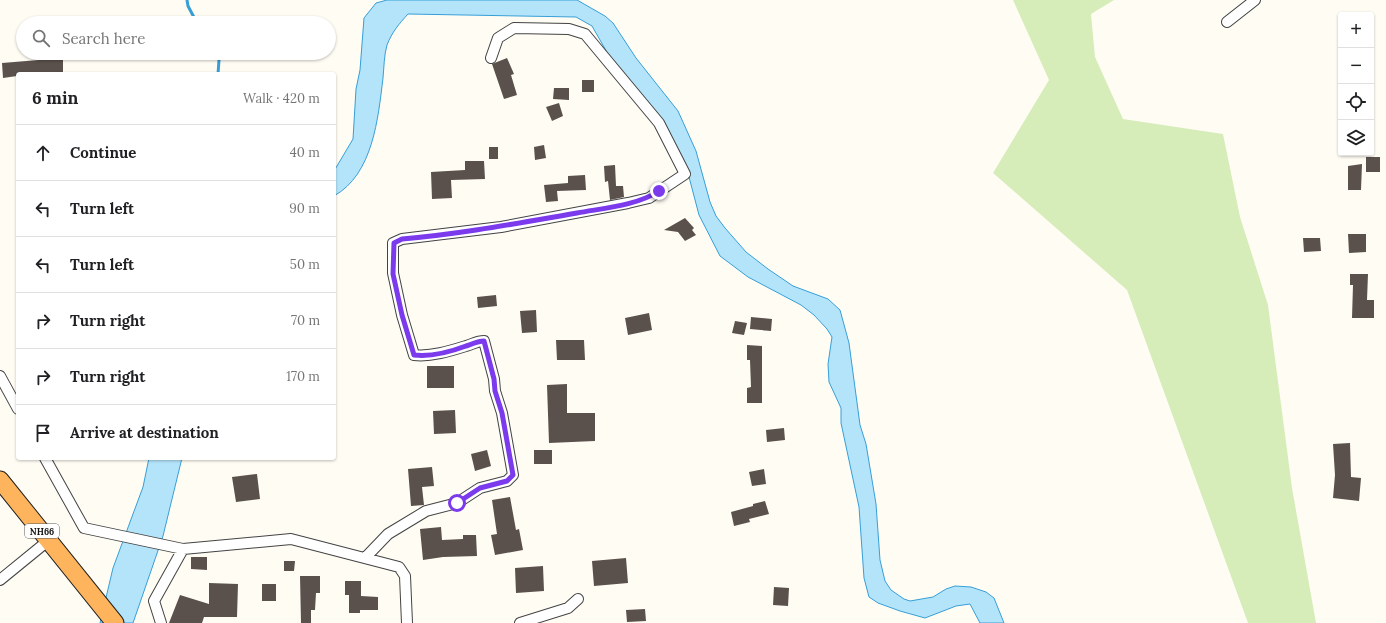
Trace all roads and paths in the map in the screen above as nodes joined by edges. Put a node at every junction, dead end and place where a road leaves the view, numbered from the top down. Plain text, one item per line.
1 (1255, 0) edge
2 (1227, 22) dead end
3 (491, 58) dead end
4 (0, 376) edge
5 (16, 405) edge
6 (46, 460) edge
7 (0, 480) edge
8 (49, 540) junction
9 (183, 549) junction
10 (365, 558) junction
11 (0, 580) edge
12 (578, 599) dead end
13 (115, 623) edge
14 (161, 623) edge
15 (407, 623) edge
16 (520, 623) edge

1 - 2 street
3 - 10 street
4 - 5 street
6 - 9 street
7 - 8 highway, NH66
8 - 11 street
8 - 13 highway, NH66
9 - 10 street
9 - 14 street
10 - 15 street
12 - 16 street

